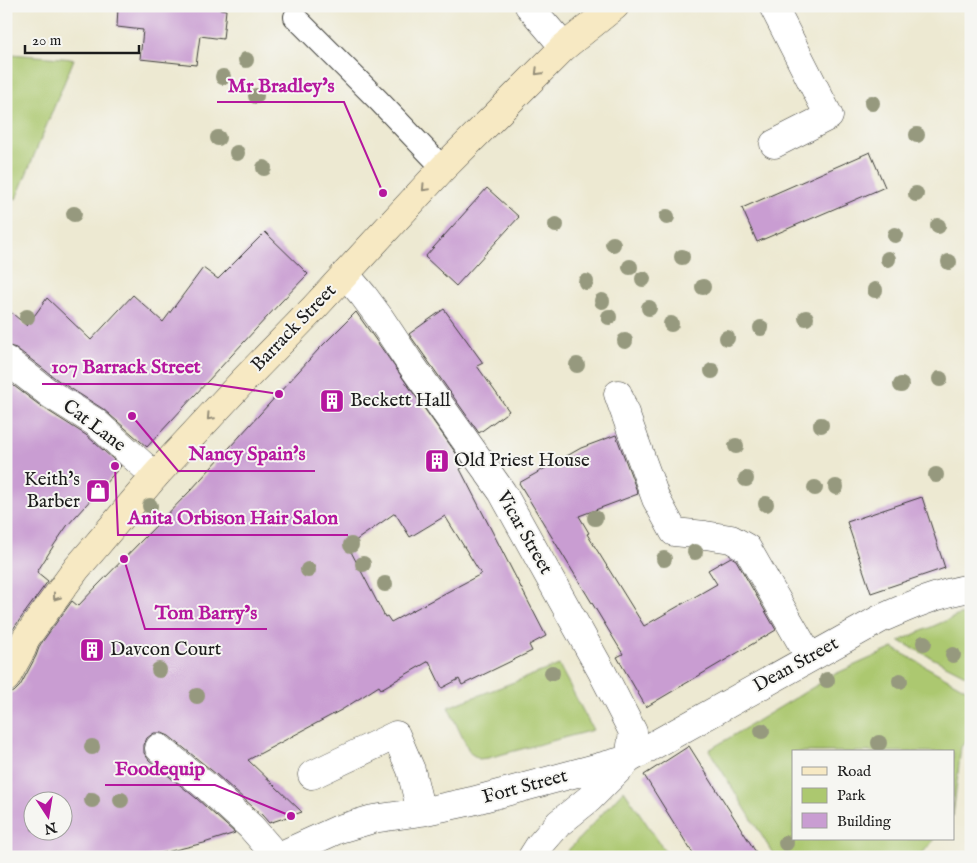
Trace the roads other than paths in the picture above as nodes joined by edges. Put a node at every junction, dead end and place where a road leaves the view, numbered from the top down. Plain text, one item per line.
1 (529, 6) edge
2 (615, 6) edge
3 (772, 6) edge
4 (295, 17) dead end
5 (564, 47) junction
6 (774, 144) dead end
7 (443, 168) junction
8 (345, 274) junction
9 (6, 360) edge
10 (618, 394) dead end
11 (155, 476) junction
12 (971, 588) edge
13 (810, 658) junction
14 (6, 678) edge
15 (159, 748) dead end
16 (629, 759) junction
17 (312, 774) dead end
18 (421, 812) junction
19 (277, 857) edge
20 (532, 857) edge

1 - 5 street
2 - 5 main road, Barrack Street
3 - 6 street
4 - 7 street
5 -> 7 main road, Barrack Street
7 -> 8 main road, Barrack Street
8 -> 11 main road, Barrack Street
8 - 16 street, Vicar Street
9 - 11 street, Cat Lane
10 - 13 street
11 -> 14 main road, Barrack Street
12 - 13 street, Dean Street
13 - 16 street, Dean Street
15 - 19 street
16 - 18 street, Fort Street
16 - 20 street
17 - 18 street
18 - 19 street, Fort Street

